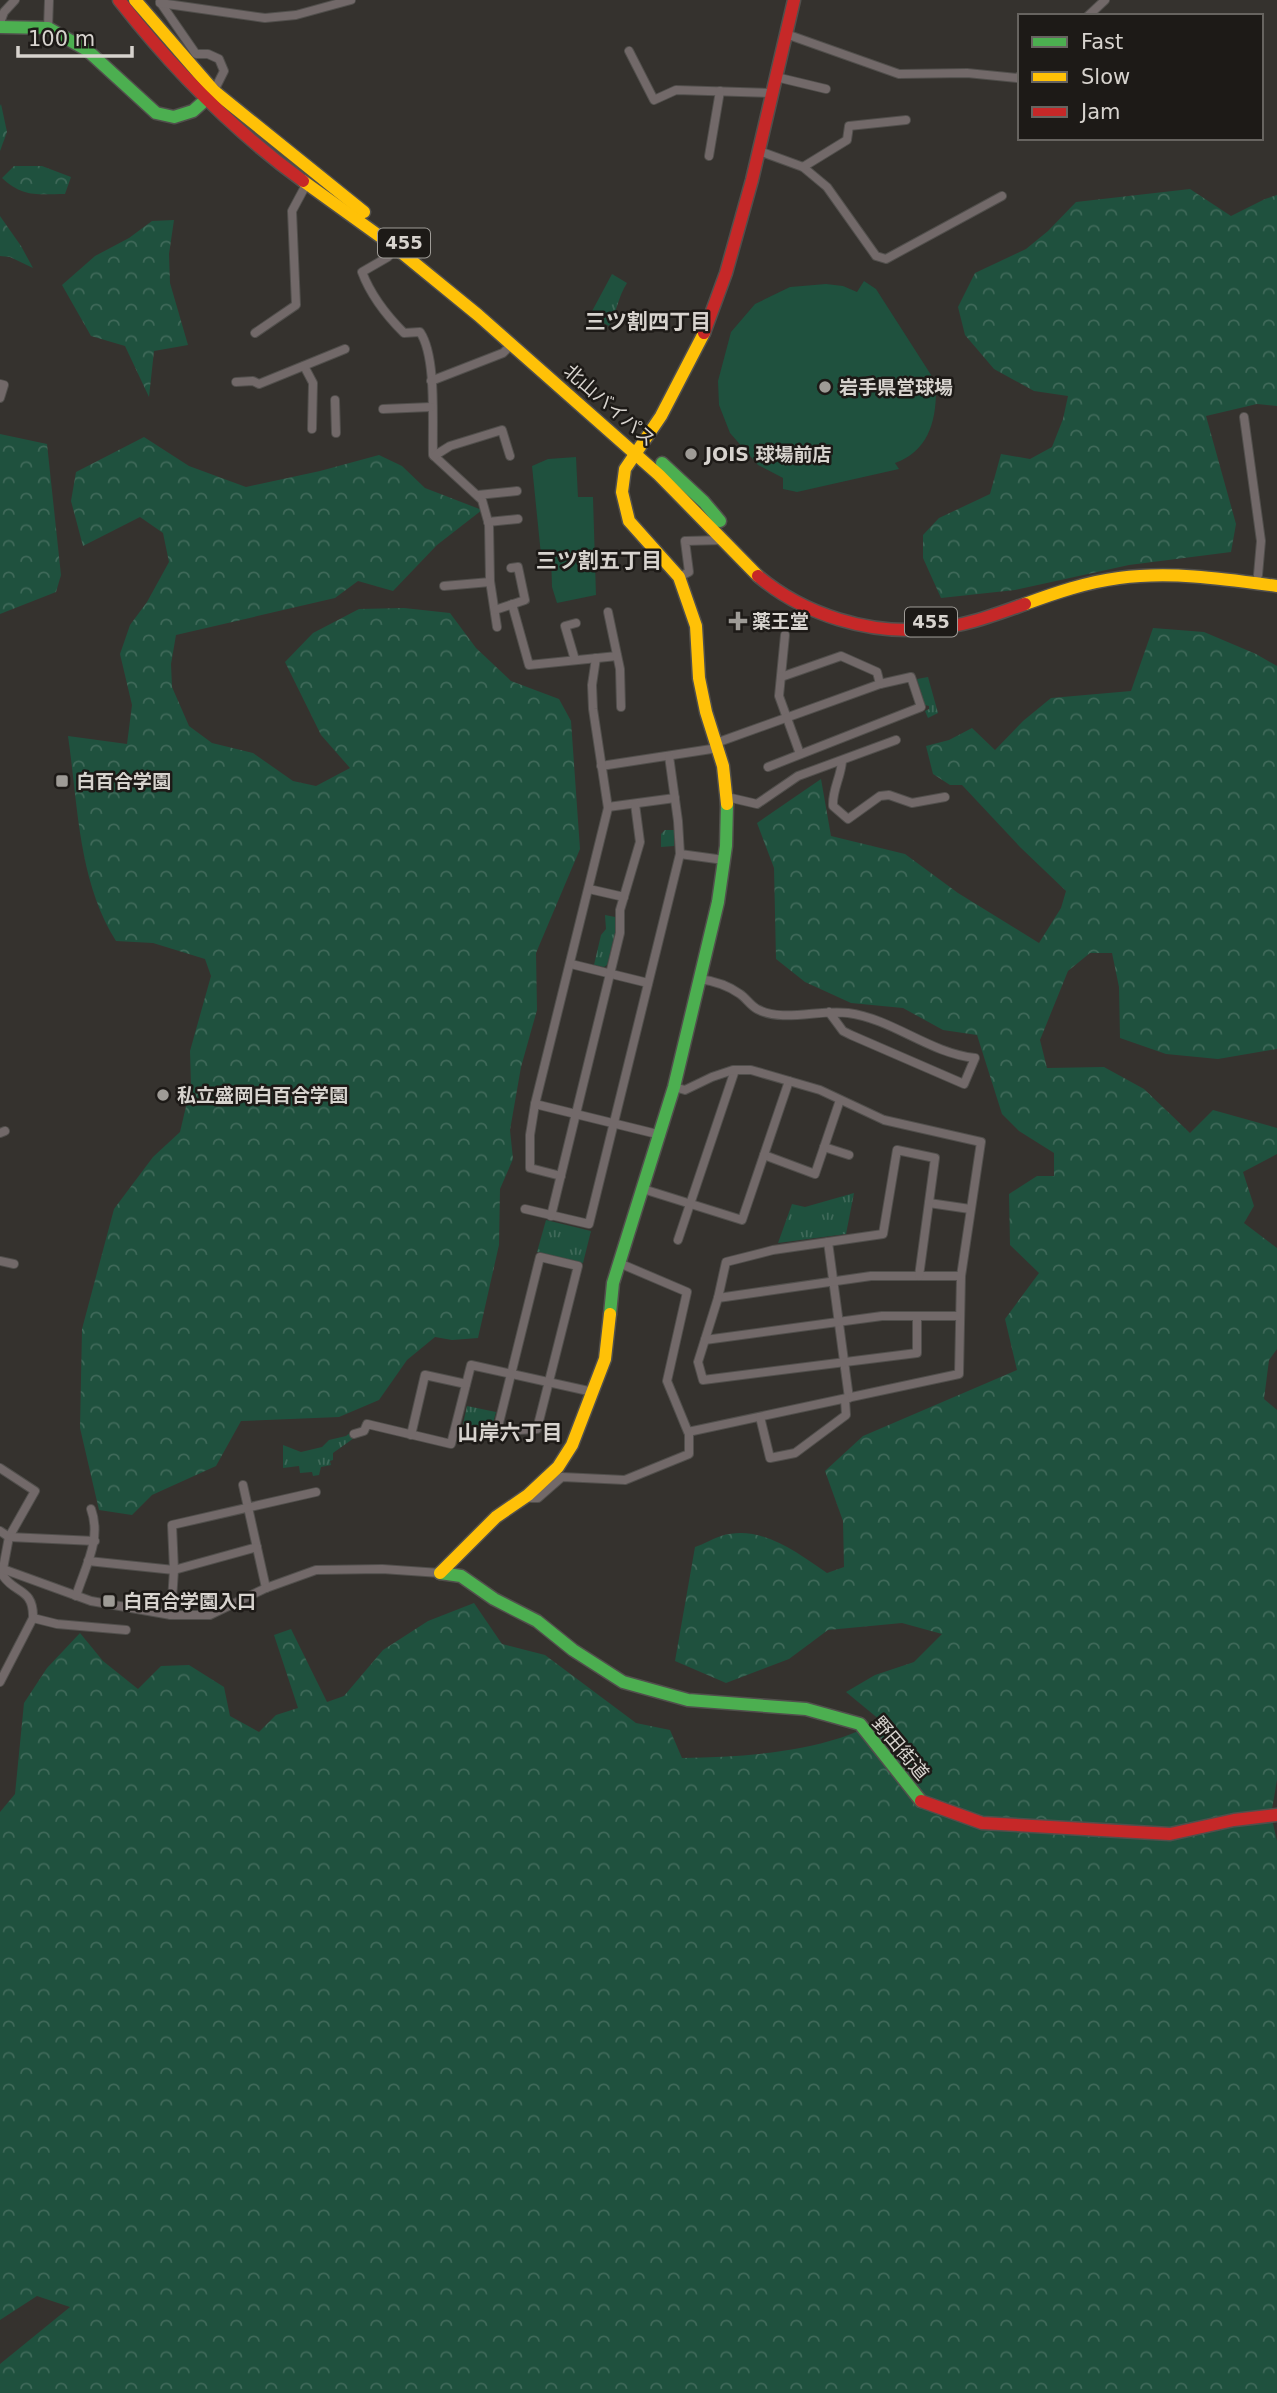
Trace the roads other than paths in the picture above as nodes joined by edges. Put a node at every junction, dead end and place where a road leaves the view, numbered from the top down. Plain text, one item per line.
1 (15, 0) edge
2 (49, 0) edge
3 (119, 0) edge
4 (135, 0) edge
5 (351, 0) edge
6 (794, 0) edge
7 (1105, 0) edge
8 (159, 1) edge
9 (1090, 14) edge
10 (0, 25) edge
11 (48, 28) junction
12 (786, 34) junction
13 (629, 51) dead end
14 (776, 77) junction
15 (1018, 77) edge
16 (826, 89) dead end
17 (720, 91) junction
18 (772, 93) junction
19 (211, 95) junction
20 (906, 120) dead end
21 (759, 151) junction
22 (709, 156) dead end
23 (803, 166) junction
24 (307, 183) junction
25 (1002, 196) dead end
26 (395, 247) junction
27 (255, 333) dead end
28 (511, 345) junction
29 (345, 349) dead end
30 (304, 366) junction
31 (236, 382) dead end
32 (431, 382) junction
33 (0, 384) edge
34 (0, 398) edge
35 (335, 400) dead end
36 (431, 407) junction
37 (383, 409) dead end
38 (1244, 417) dead end
39 (312, 429) dead end
40 (337, 433) dead end
41 (639, 449) junction
42 (434, 456) junction
43 (510, 456) dead end
44 (517, 491) dead end
45 (478, 495) junction
46 (518, 519) dead end
47 (488, 522) junction
48 (724, 540) junction
49 (512, 568) dead end
50 (1258, 575) junction
51 (679, 577) junction
52 (1277, 577) edge
53 (490, 582) junction
54 (444, 586) dead end
55 (1277, 586) edge
56 (512, 604) junction
57 (495, 610) junction
58 (608, 612) dead end
59 (576, 623) dead end
60 (496, 627) dead end
61 (785, 635) dead end
62 (617, 656) junction
63 (596, 658) junction
64 (575, 660) junction
65 (781, 677) junction
66 (880, 684) junction
67 (621, 707) dead end
68 (787, 718) junction
69 (896, 740) dead end
70 (717, 745) junction
71 (800, 754) junction
72 (669, 756) junction
73 (842, 761) junction
74 (601, 766) junction
75 (768, 767) dead end
76 (727, 797) junction
77 (945, 797) dead end
78 (675, 798) junction
79 (635, 804) junction
80 (607, 807) junction
81 (680, 854) junction
82 (724, 860) junction
83 (589, 889) junction
84 (624, 897) junction
85 (571, 964) junction
86 (610, 974) junction
87 (700, 979) junction
88 (648, 983) junction
89 (829, 1012) junction
90 (735, 1070) junction
91 (789, 1081) junction
92 (674, 1087) junction
93 (840, 1100) junction
94 (535, 1104) junction
95 (576, 1114) junction
96 (614, 1123) junction
97 (661, 1135) junction
98 (824, 1147) junction
99 (764, 1155) junction
100 (849, 1155) dead end
101 (561, 1176) junction
102 (643, 1189) junction
103 (929, 1203) junction
104 (690, 1204) junction
105 (525, 1209) dead end
106 (970, 1209) junction
107 (551, 1216) junction
108 (678, 1240) dead end
109 (828, 1242) junction
110 (0, 1261) edge
111 (619, 1263) junction
112 (14, 1264) dead end
113 (919, 1276) junction
114 (961, 1276) junction
115 (833, 1281) junction
116 (718, 1298) junction
117 (916, 1316) junction
118 (957, 1316) dead end
119 (839, 1321) junction
120 (705, 1340) junction
121 (845, 1362) junction
122 (511, 1374) junction
123 (549, 1382) junction
124 (466, 1384) junction
125 (593, 1392) junction
126 (847, 1398) junction
127 (760, 1417) junction
128 (689, 1432) junction
129 (354, 1434) dead end
130 (411, 1435) junction
131 (0, 1468) edge
132 (243, 1485) dead end
133 (316, 1492) dead end
134 (527, 1495) junction
135 (247, 1507) junction
136 (91, 1509) dead end
137 (0, 1531) edge
138 (9, 1537) junction
139 (95, 1541) junction
140 (257, 1547) junction
141 (88, 1561) junction
142 (1, 1569) edge
143 (174, 1570) junction
144 (440, 1573) junction
145 (266, 1588) junction
146 (76, 1596) junction
147 (171, 1615) junction
148 (33, 1618) junction
149 (127, 1630) dead end
150 (0, 1682) edge
151 (1277, 1815) edge

1 - 10 street
2 - 11 street
3 - 19 main road, 北山バイパス / 455
4 - 19 main road, 北山バイパス / 455
5 - 8 street
6 - 12 main road
7 - 9 street
8 - 19 street
10 - 11 main road
11 - 19 main road
12 - 14 main road
12 - 15 street
13 - 17 street
14 - 16 street
14 - 18 main road
17 - 18 street
17 - 22 street
18 - 21 main road
19 - 24 main road, 北山バイパス / 455
19 - 41 main road, 北山バイパス / 455
20 - 23 street
21 - 23 street
21 - 41 main road
23 - 25 street
24 - 26 main road, 北山バイパス / 455
24 - 27 street
26 - 28 main road, 北山バイパス / 455
26 - 32 street
28 - 32 street
28 - 41 main road, 北山バイパス / 455
29 - 30 street
30 - 31 street
30 - 39 street
32 - 36 street
33 - 34 street
35 - 40 street
36 - 37 street
36 - 42 street
38 - 50 street
41 - 48 main road, 北山バイパス / 455
41 - 50 main road, 北山バイパス / 455
41 - 51 main road
42 - 43 street
42 - 45 street
44 - 45 street
45 - 47 street
46 - 47 street
47 - 53 street
48 - 51 street
48 - 55 main road, 北山バイパス / 455
49 - 56 street
50 - 52 main road, 北山バイパス / 455
51 - 70 main road
53 - 54 street
53 - 57 street
56 - 57 street
56 - 64 street
57 - 60 street
58 - 62 street
59 - 64 street
61 - 65 street
62 - 63 street
62 - 67 street
63 - 64 street
63 - 74 street
65 - 66 street
65 - 68 street
66 - 68 street
66 - 71 street
68 - 70 street
68 - 71 street
69 - 73 street
70 - 72 street
70 - 76 main road
71 - 75 street
72 - 74 street
72 - 78 street
73 - 76 street
73 - 77 street
74 - 80 street
76 - 82 main road
78 - 79 street
78 - 81 street
79 - 80 street
79 - 84 street
80 - 83 street
81 - 82 street
81 - 88 street
82 - 87 main road
83 - 84 street
83 - 85 street
84 - 86 street
85 - 86 street
85 - 94 street
86 - 88 street
86 - 95 street
87 - 89 street
87 - 92 main road
88 - 96 street
89 - 89 street
90 - 91 street
90 - 92 street
90 - 104 street
91 - 93 street
91 - 99 street
92 - 97 main road
93 - 98 street
93 - 106 street
94 - 95 street
94 - 101 street
95 - 96 street
95 - 101 street
96 - 97 street
96 - 107 street
97 - 102 main road
98 - 99 street
98 - 100 street
99 - 104 street
101 - 107 street
102 - 104 street
102 - 111 main road
103 - 106 street
103 - 109 street
103 - 113 street
104 - 108 street
105 - 107 street
106 - 114 street
109 - 115 street
109 - 116 street
110 - 112 street
111 - 125 main road
111 - 128 street
113 - 114 street
113 - 115 street
114 - 126 street
115 - 116 street
115 - 119 street
116 - 120 street
117 - 118 street
117 - 119 street
117 - 121 street
119 - 120 street
119 - 121 street
120 - 121 street
121 - 126 street
122 - 123 street
122 - 123 street
122 - 123 street
122 - 124 street
123 - 125 street
124 - 130 street
124 - 130 street
125 - 134 main road
126 - 127 street
126 - 127 street
127 - 128 street
128 - 134 street
129 - 130 street
131 - 138 street
132 - 135 street
133 - 135 street
134 - 144 main road
135 - 140 street
135 - 143 street
136 - 139 street
137 - 138 street
138 - 139 street
138 - 142 street
139 - 141 street
140 - 143 street
140 - 145 street
141 - 143 street
141 - 146 street
142 - 146 street
142 - 148 street
143 - 147 street
144 - 145 street
144 - 151 main road, 野田街道
145 - 147 street
146 - 147 street
148 - 149 street
148 - 150 street

